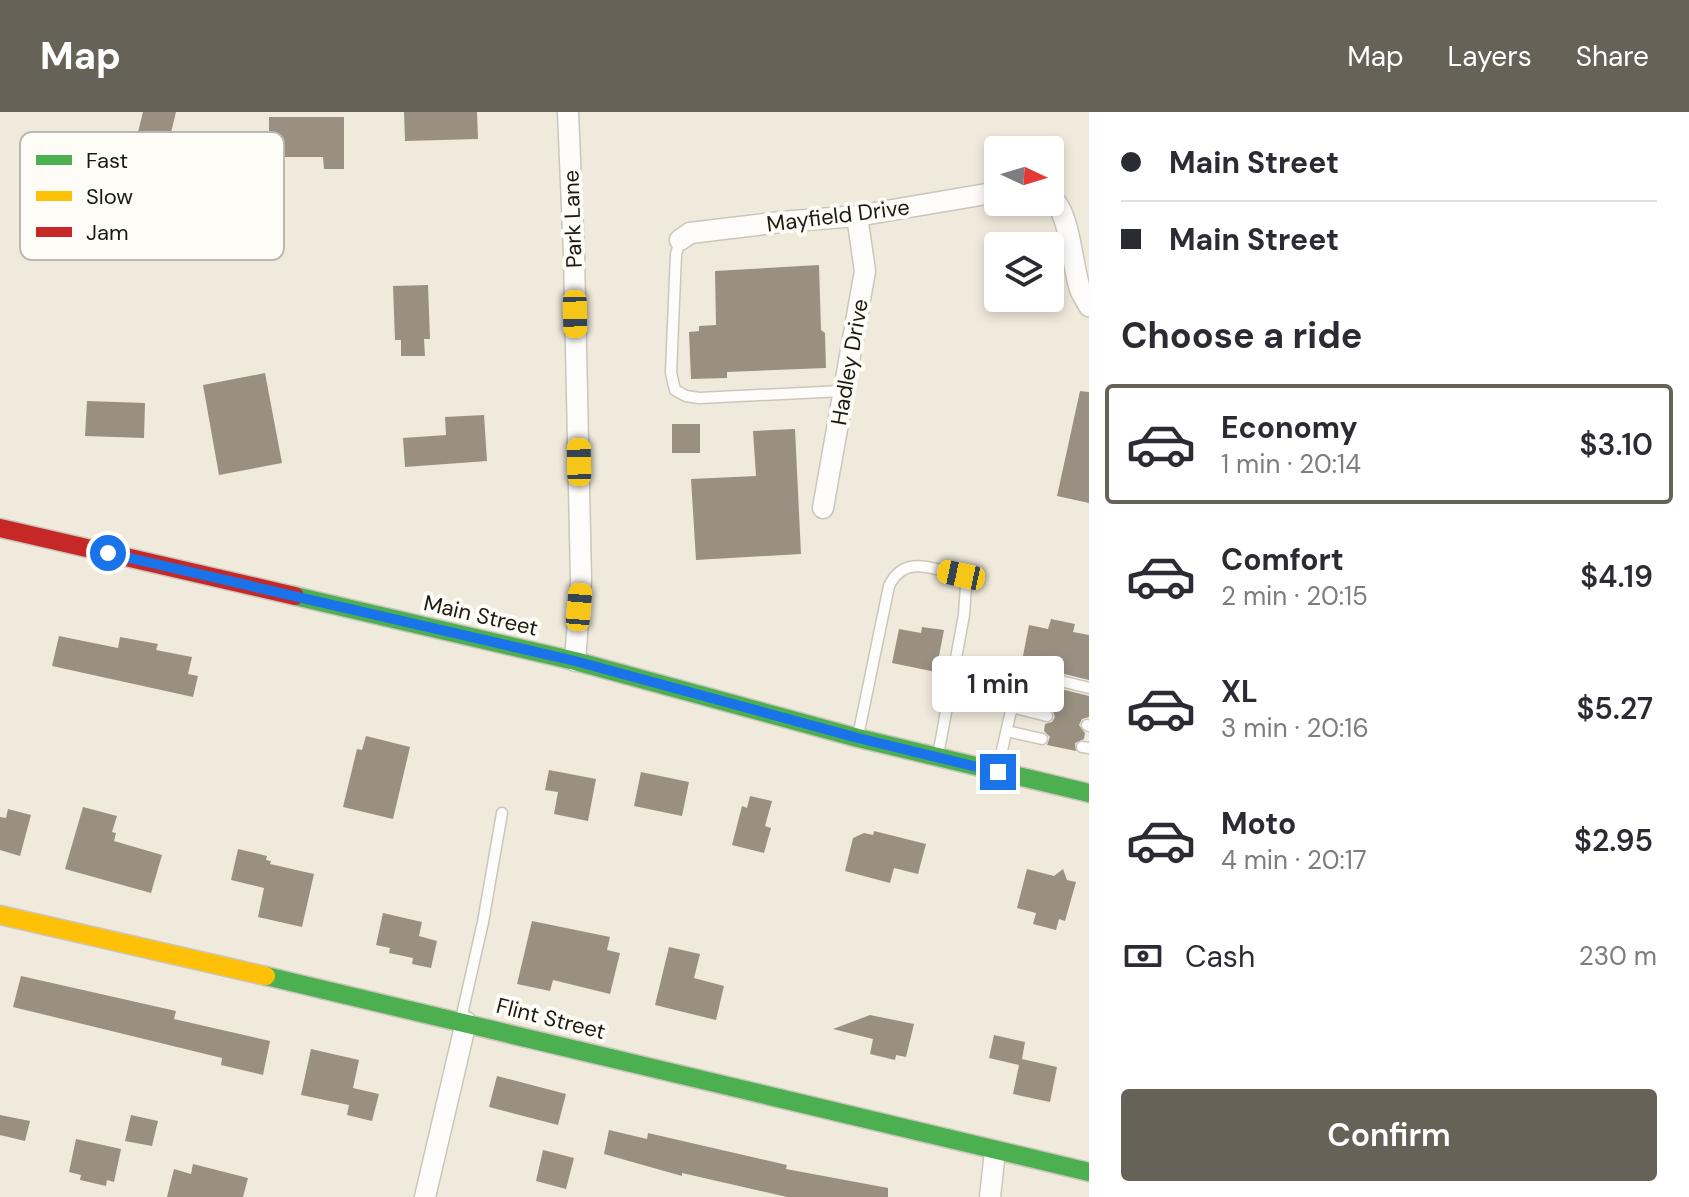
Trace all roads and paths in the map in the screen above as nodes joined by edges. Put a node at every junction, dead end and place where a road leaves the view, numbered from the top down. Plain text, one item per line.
1 (568, 112) edge
2 (984, 194) edge
3 (857, 216) junction
4 (1063, 216) edge
5 (680, 240) joint
6 (1089, 306) edge
7 (843, 391) junction
8 (823, 508) dead end
9 (1, 531) edge
10 (575, 661) junction
11 (1089, 688) edge
12 (1012, 707) junction
13 (1047, 716) dead end
14 (1007, 731) junction
15 (858, 738) junction
16 (1042, 739) dead end
17 (938, 757) junction
18 (998, 772) junction
19 (1089, 793) edge
20 (502, 813) dead end
21 (0, 915) edge
22 (463, 1021) junction
23 (995, 1151) junction
24 (1089, 1172) edge
25 (425, 1197) edge
26 (990, 1197) edge

1 - 10 street, Park Lane
2 - 3 street, Mayfield Drive
3 - 5 street, Mayfield Drive
3 - 7 street, Hadley Drive
4 - 6 street
5 - 7 lane
7 - 8 street, Hadley Drive
9 - 10 main road, Main Street
10 - 15 main road, Main Street
11 - 12 lane
12 - 13 lane
12 - 14 lane
14 - 16 lane
14 - 18 lane
15 - 17 main road, Main Street
15 - 17 lane
17 - 18 main road, Main Street
18 - 19 main road, Main Street
20 - 22 lane
21 - 22 main road, Flint Street
22 - 23 main road, Flint Street
22 - 25 street
23 - 24 main road, Flint Street
23 - 26 street

